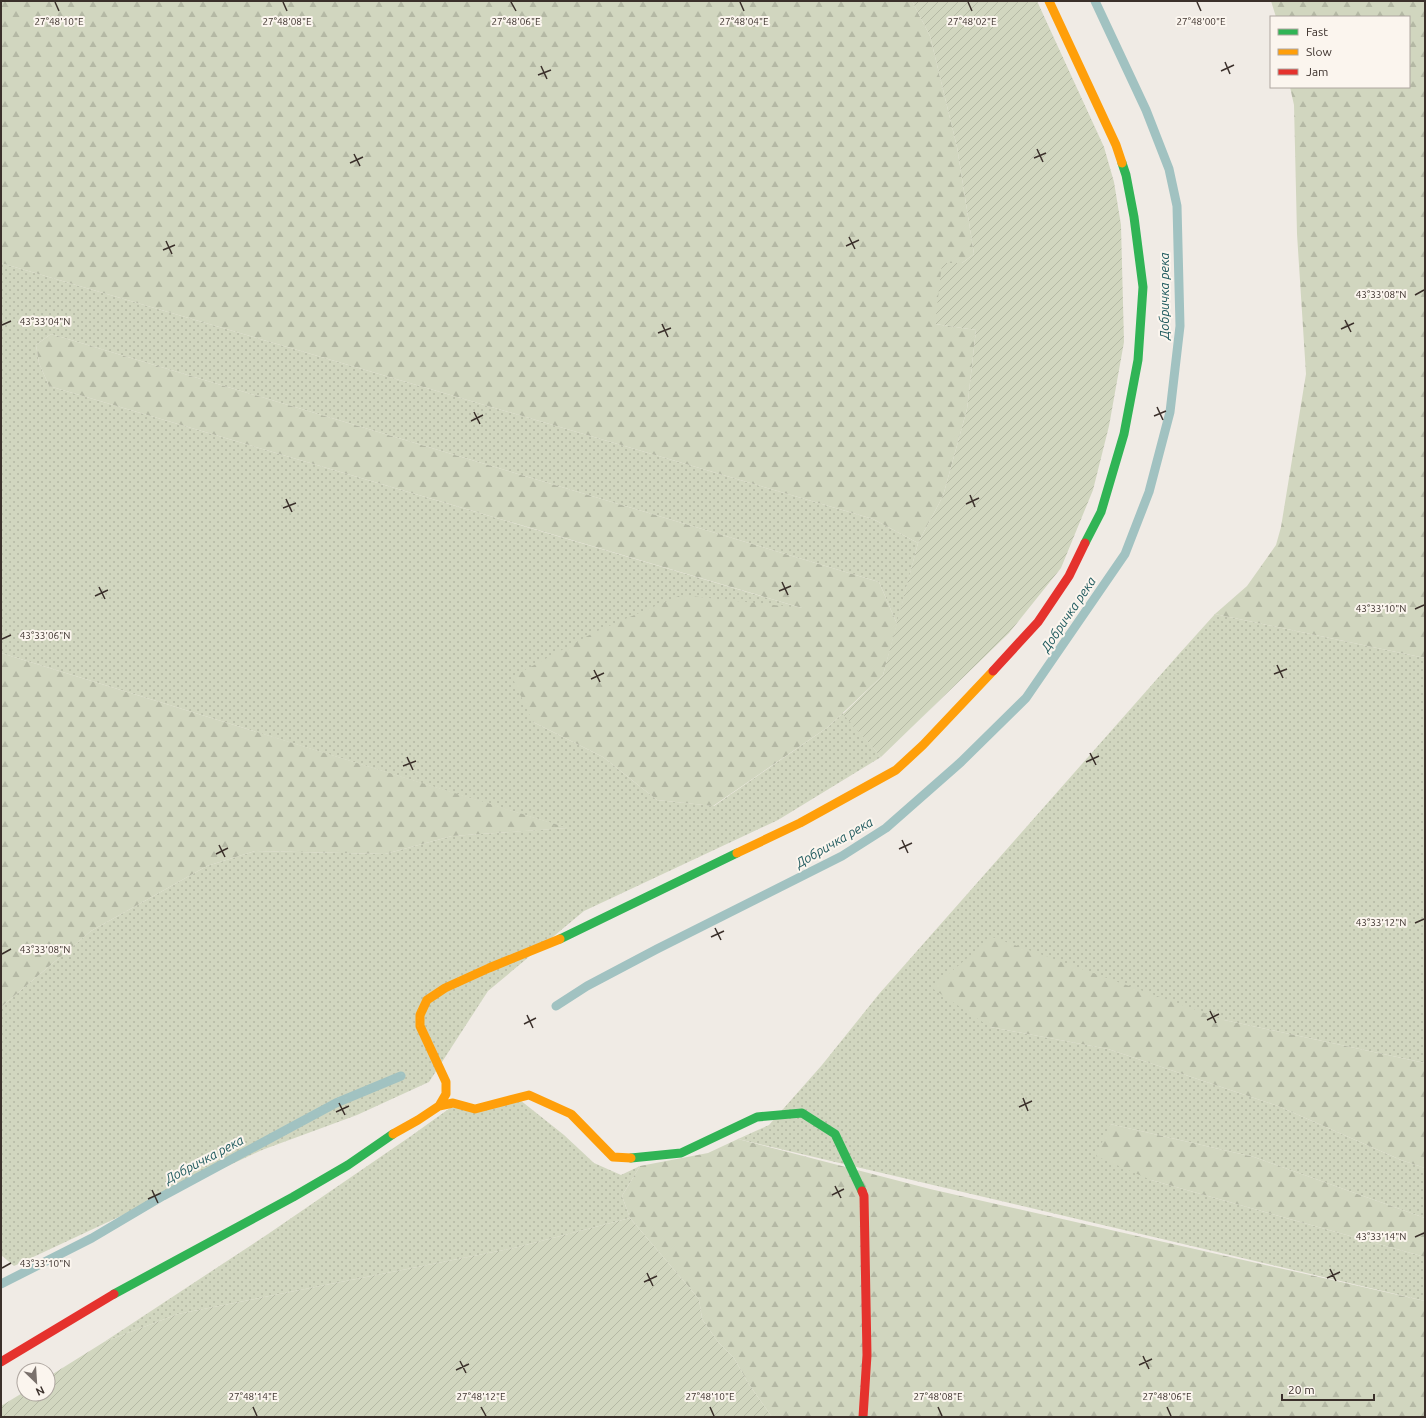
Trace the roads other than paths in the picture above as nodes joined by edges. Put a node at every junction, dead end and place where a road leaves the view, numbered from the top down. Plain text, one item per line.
1 (1049, 1) edge
2 (439, 1106) junction
3 (1, 1362) edge
4 (863, 1417) edge

1 - 2 street
2 - 3 street
2 - 4 street

